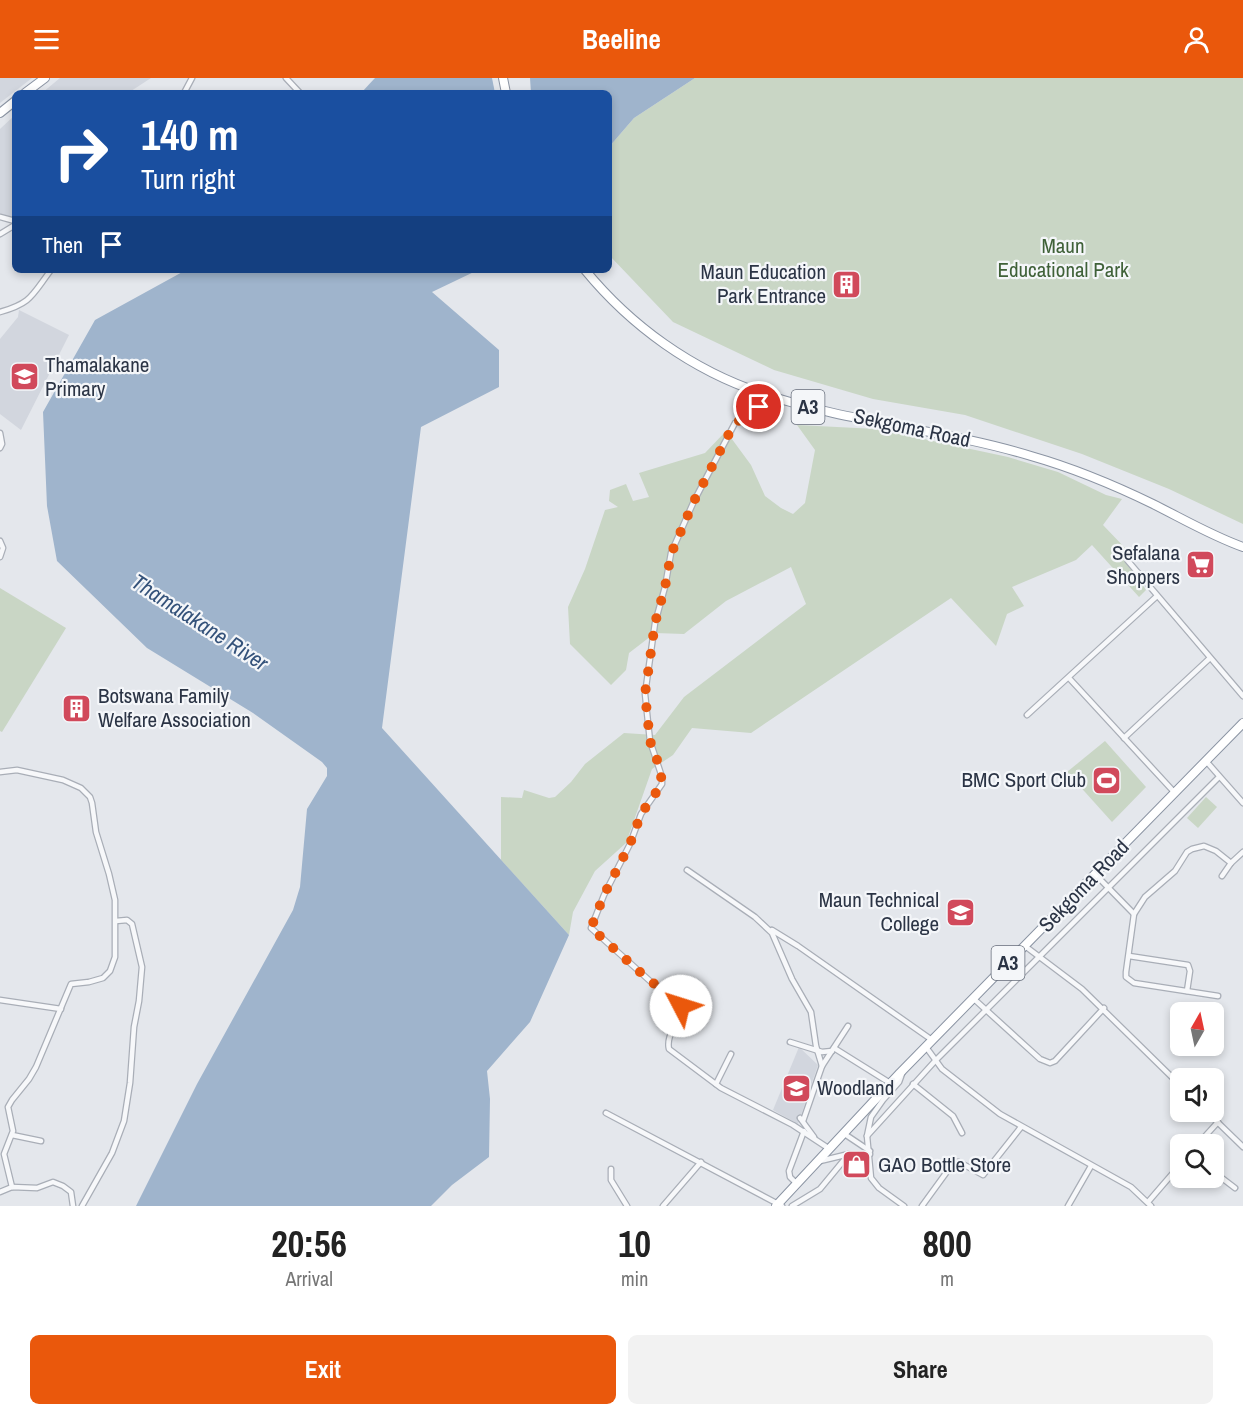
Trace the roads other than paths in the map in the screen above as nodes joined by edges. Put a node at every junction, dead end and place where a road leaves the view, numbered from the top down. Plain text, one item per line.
1 (45, 78) edge
2 (286, 78) edge
3 (29, 90) edge
4 (297, 90) edge
5 (12, 102) edge
6 (0, 112) edge
7 (49, 273) edge
8 (587, 273) edge
9 (0, 312) edge
10 (775, 397) junction
11 (0, 433) edge
12 (0, 448) edge
13 (0, 541) edge
14 (1228, 542) junction
15 (1243, 547) edge
16 (1243, 553) edge
17 (0, 557) edge
18 (1128, 561) dead end
19 (1157, 596) junction
20 (1210, 658) junction
21 (1069, 678) junction
22 (1243, 696) edge
23 (1027, 715) dead end
24 (1243, 723) edge
25 (1124, 738) junction
26 (1206, 761) junction
27 (0, 772) edge
28 (1220, 777) junction
29 (1175, 793) junction
30 (1243, 803) edge
31 (1243, 852) edge
32 (1231, 863) junction
33 (687, 870) dead end
34 (1095, 874) junction
35 (1222, 876) dead end
36 (1108, 887) junction
37 (1134, 914) junction
38 (116, 921) junction
39 (769, 928) junction
40 (1025, 946) junction
41 (1129, 956) junction
42 (1039, 957) junction
43 (1187, 991) junction
44 (1218, 996) dead end
45 (974, 999) junction
46 (0, 1000) edge
47 (1104, 1008) junction
48 (61, 1009) junction
49 (987, 1011) junction
50 (848, 1026) dead end
51 (932, 1040) junction
52 (790, 1042) dead end
53 (926, 1047) junction
54 (833, 1049) junction
55 (817, 1051) junction
56 (730, 1054) dead end
57 (935, 1061) junction
58 (822, 1066) junction
59 (904, 1069) junction
60 (1170, 1075) edge
61 (890, 1083) junction
62 (716, 1084) junction
63 (913, 1084) junction
64 (606, 1113) dead end
65 (1218, 1122) joint
66 (1022, 1127) junction
67 (804, 1131) junction
68 (843, 1132) junction
69 (962, 1133) dead end
70 (1207, 1134) edge
71 (12, 1135) junction
72 (867, 1136) junction
73 (815, 1139) junction
74 (41, 1141) dead end
75 (1243, 1147) edge
76 (828, 1148) junction
77 (870, 1152) junction
78 (849, 1154) junction
79 (701, 1162) junction
80 (815, 1162) junction
81 (1091, 1166) junction
82 (611, 1169) dead end
83 (1170, 1178) edge
84 (1224, 1180) edge
85 (796, 1183) junction
86 (12, 1187) junction
87 (1235, 1188) dead end
88 (0, 1192) edge
89 (1150, 1204) edge
90 (778, 1205) edge
91 (73, 1206) edge
92 (82, 1206) edge
93 (627, 1206) edge
94 (663, 1206) edge
95 (792, 1206) edge
96 (904, 1206) edge
97 (922, 1206) edge
98 (1068, 1206) edge

1 - 3 highway
2 - 4 street
5 - 6 highway
7 - 9 street
8 - 10 highway, Sekgoma Road / A3
10 - 14 highway, Sekgoma Road / A3
10 - 62 street
11 - 12 street
13 - 17 street
14 - 15 highway, Sekgoma Road / A3
14 - 16 highway, Sekgoma Road / A3
18 - 19 street
19 - 20 street
19 - 21 street
20 - 22 street
20 - 25 street
21 - 23 street
21 - 25 street
24 - 26 highway, Sekgoma Road / A3
25 - 29 street
26 - 28 street
26 - 29 highway, Sekgoma Road / A3
27 - 38 street
28 - 30 street
28 - 36 street
29 - 34 highway, Sekgoma Road / A3
31 - 32 street
32 - 35 street
32 - 37 street
33 - 39 street
34 - 36 street
34 - 40 highway, Sekgoma Road / A3
36 - 37 street
36 - 42 street
37 - 41 street
38 - 48 street
38 - 92 street
39 - 51 street
39 - 55 street
40 - 42 street
40 - 45 highway, Sekgoma Road / A3
41 - 43 street
41 - 43 street
42 - 47 street
42 - 49 street
43 - 44 street
45 - 49 street
45 - 51 highway, Sekgoma Road / A3
46 - 48 street
47 - 49 street
47 - 60 street
48 - 71 street
49 - 57 street
50 - 54 street
51 - 53 highway, Sekgoma Road / A3
52 - 55 street
53 - 57 street
53 - 59 highway, Sekgoma Road / A3
54 - 55 street
54 - 58 street
54 - 61 street
55 - 58 street
56 - 62 street
57 - 63 street
57 - 66 street
58 - 73 street
59 - 61 highway, Sekgoma Road / A3
59 - 72 street
61 - 68 highway, Sekgoma Road / A3
62 - 67 street
63 - 69 street
63 - 72 street
64 - 79 street
65 - 70 street
65 - 75 street
66 - 81 street
66 - 97 street
67 - 73 street
67 - 85 street
68 - 76 highway, Sekgoma Road / A3
68 - 77 street
71 - 74 street
71 - 86 street
72 - 77 street
73 - 76 street
76 - 80 highway, Sekgoma Road / A3
77 - 78 street
77 - 96 street
78 - 80 street
78 - 95 street
79 - 90 street
79 - 94 street
80 - 85 highway, Sekgoma Road / A3
81 - 89 street
81 - 98 street
82 - 93 street
83 - 89 street
84 - 87 street
85 - 90 highway, Sekgoma Road / A3
86 - 88 street
86 - 91 street

